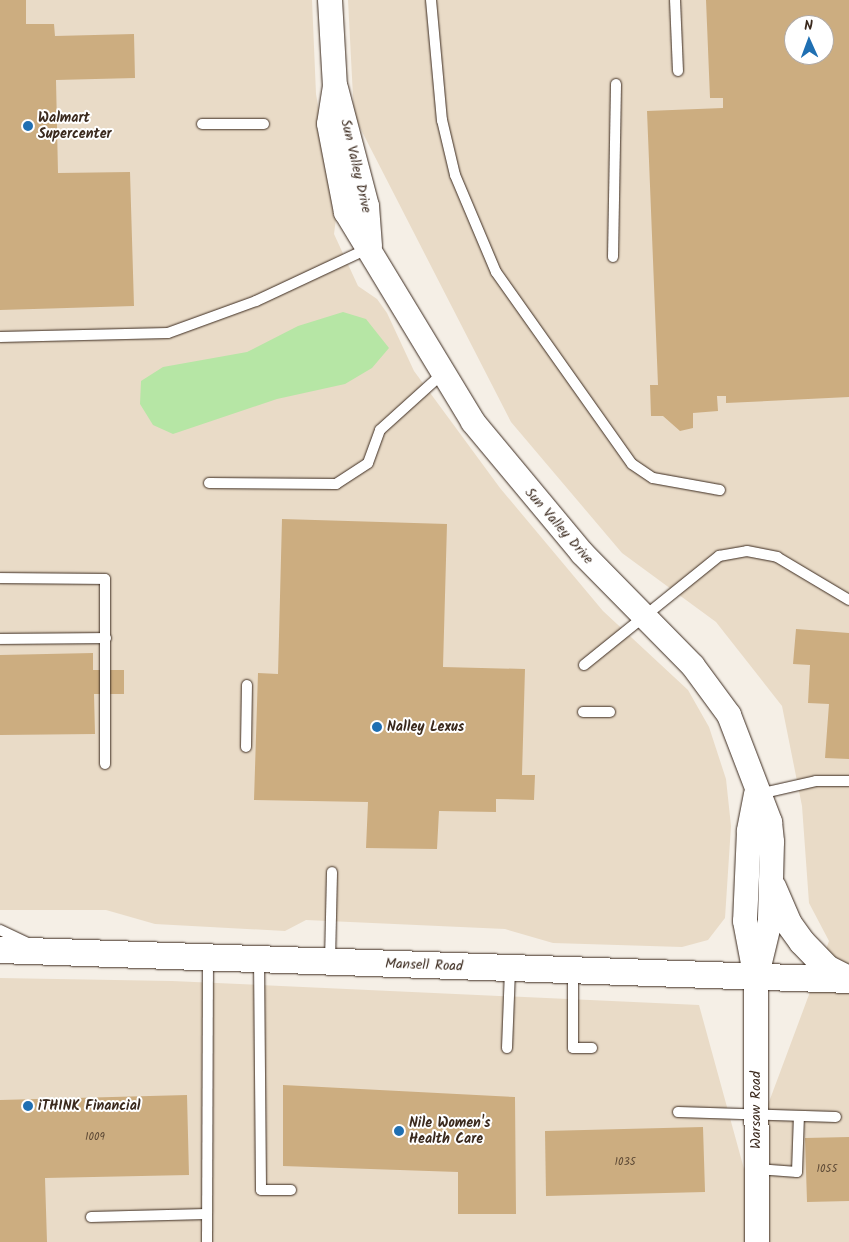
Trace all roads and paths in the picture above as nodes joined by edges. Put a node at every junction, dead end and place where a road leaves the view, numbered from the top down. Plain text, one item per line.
1 (330, 0) edge
2 (431, 0) edge
3 (675, 0) edge
4 (678, 71) dead end
5 (616, 84) dead end
6 (202, 124) dead end
7 (264, 124) dead end
8 (370, 247) junction
9 (613, 257) dead end
10 (0, 337) edge
11 (442, 374) junction
12 (210, 483) dead end
13 (720, 490) dead end
14 (0, 578) edge
15 (849, 600) edge
16 (642, 617) junction
17 (106, 638) junction
18 (0, 639) edge
19 (584, 665) dead end
20 (247, 685) dead end
21 (583, 712) dead end
22 (610, 712) dead end
23 (246, 747) dead end
24 (105, 764) dead end
25 (849, 780) edge
26 (756, 794) junction
27 (332, 872) dead end
28 (773, 887) junction
29 (0, 930) edge
30 (0, 950) edge
31 (47, 951) junction
32 (208, 955) junction
33 (259, 958) junction
34 (330, 962) junction
35 (510, 969) junction
36 (574, 972) junction
37 (756, 979) junction
38 (849, 980) edge
39 (507, 1048) dead end
40 (592, 1048) dead end
41 (678, 1112) dead end
42 (755, 1113) junction
43 (799, 1116) junction
44 (836, 1117) dead end
45 (756, 1169) junction
46 (291, 1190) dead end
47 (206, 1214) junction
48 (91, 1217) dead end
49 (207, 1242) edge
50 (757, 1242) edge

1 - 8 street, Sun Valley Drive
2 - 13 lane
3 - 4 lane
5 - 9 lane
6 - 7 lane
8 - 10 lane
8 - 11 street, Sun Valley Drive
11 - 12 lane
11 - 16 street, Sun Valley Drive
14 - 17 lane
15 - 16 lane
16 - 19 lane
16 - 26 street, Sun Valley Drive
17 - 18 lane
17 - 24 lane
20 - 23 lane
21 - 22 lane
25 - 26 lane
26 - 28 street, Sun Valley Drive
26 - 37 street, Sun Valley Drive
27 - 34 lane
28 - 37 street, Sun Valley Drive
28 - 38 main road
29 - 31 lane
30 - 31 main road, Mansell Road
31 - 32 main road, Mansell Road
32 - 33 main road, Mansell Road
32 - 47 lane
33 - 34 main road, Mansell Road
33 - 46 lane
34 - 35 main road, Mansell Road
35 - 36 main road, Mansell Road
35 - 39 lane
36 - 37 main road, Mansell Road
36 - 40 lane
37 - 38 main road, Mansell Road
37 - 42 street, Warsaw Road
41 - 42 lane
42 - 43 lane
42 - 45 street, Warsaw Road
43 - 44 lane
43 - 45 lane
45 - 50 street, Warsaw Road
47 - 48 lane
47 - 49 lane

